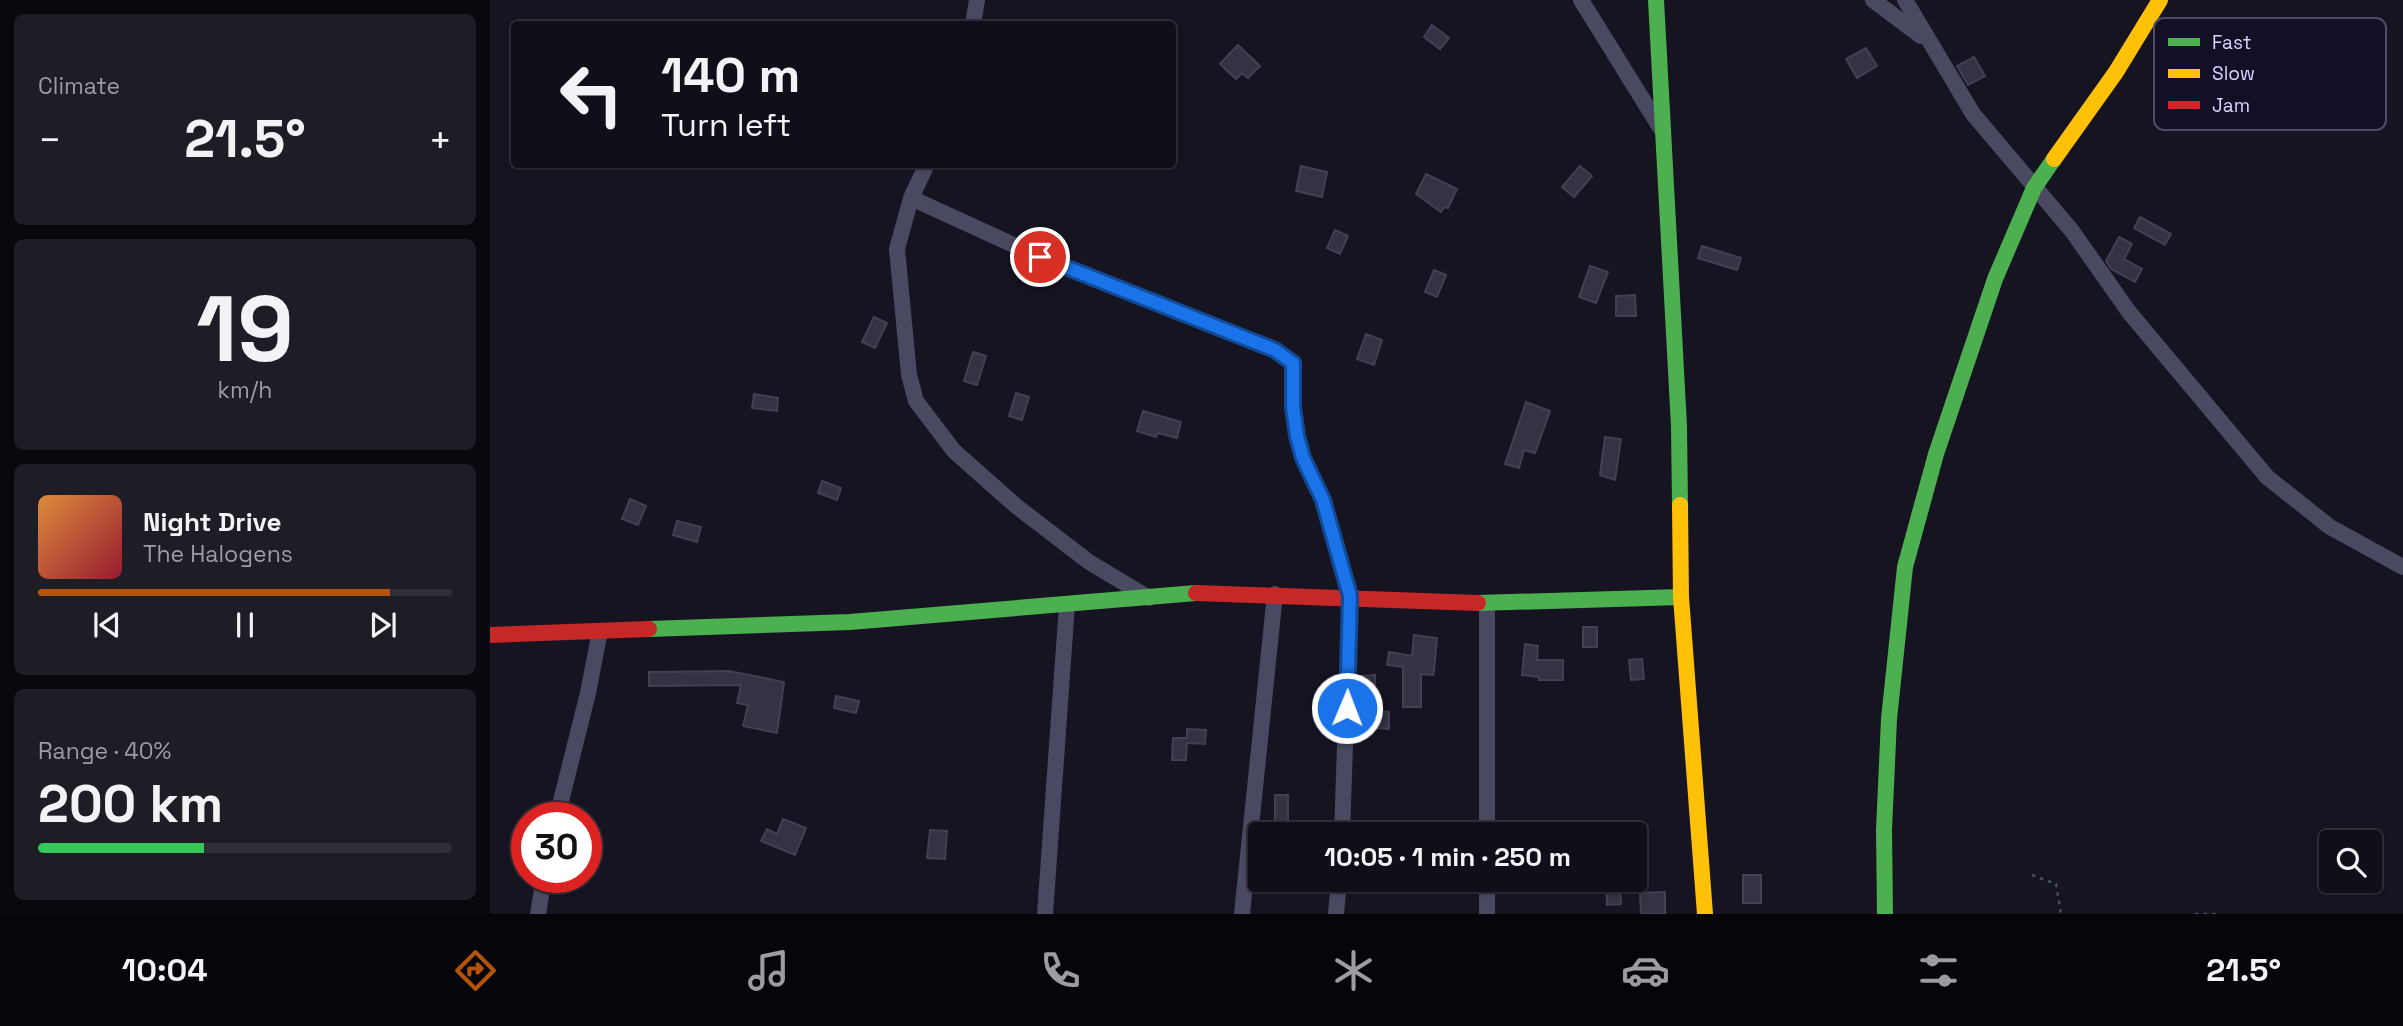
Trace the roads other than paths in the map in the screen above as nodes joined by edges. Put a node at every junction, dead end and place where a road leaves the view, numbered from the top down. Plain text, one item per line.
1 (977, 0) edge
2 (1581, 0) edge
3 (1656, 0) edge
4 (1872, 0) edge
5 (1905, 0) edge
6 (2160, 0) edge
7 (974, 21) edge
8 (1928, 41) junction
9 (1663, 132) junction
10 (925, 168) edge
11 (2034, 188) junction
12 (911, 198) junction
13 (2403, 567) edge
14 (1275, 594) junction
15 (1350, 596) junction
16 (1681, 597) junction
17 (1149, 598) junction
18 (1487, 603) junction
19 (1067, 605) junction
20 (600, 631) junction
21 (490, 635) edge
22 (561, 802) edge
23 (1342, 822) edge
24 (1487, 822) edge
25 (1338, 892) edge
26 (1487, 892) edge
27 (541, 893) edge
28 (538, 914) edge
29 (1045, 914) edge
30 (1241, 914) edge
31 (1336, 914) edge
32 (1487, 914) edge
33 (1705, 914) edge
34 (1885, 914) edge

1 - 7 street
2 - 9 street
3 - 9 street
4 - 8 street
5 - 8 street
6 - 11 street
8 - 11 street
9 - 16 street
10 - 12 street
11 - 13 street
11 - 34 street
12 - 15 street
12 - 17 street
14 - 15 street
14 - 17 street
14 - 30 street
15 - 18 street
15 - 23 street
16 - 18 street
16 - 33 street
17 - 19 street
18 - 24 street
19 - 20 street
19 - 29 street
20 - 21 street
20 - 22 street
25 - 31 street
26 - 32 street
27 - 28 street

